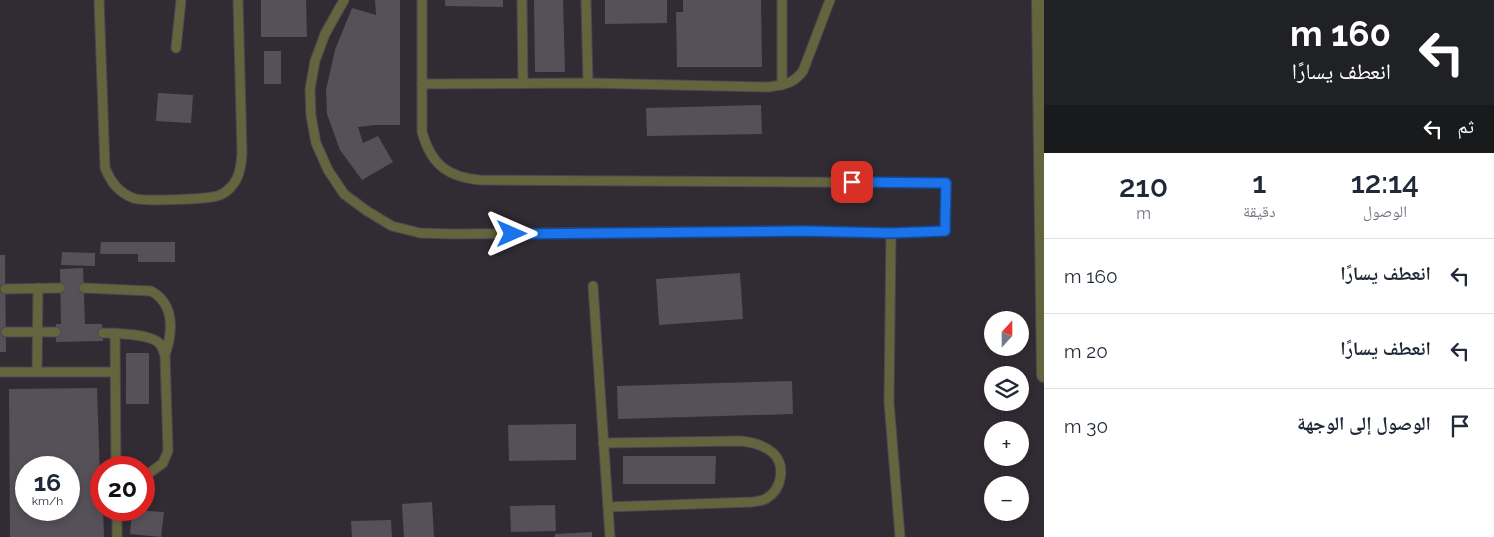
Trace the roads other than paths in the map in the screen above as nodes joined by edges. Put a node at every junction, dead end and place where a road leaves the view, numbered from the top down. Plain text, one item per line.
1 (100, 0) edge
2 (181, 0) edge
3 (238, 0) edge
4 (344, 0) edge
5 (422, 0) edge
6 (522, 0) edge
7 (586, 0) edge
8 (782, 0) edge
9 (830, 0) edge
10 (1039, 0) edge
11 (176, 48) dead end
12 (523, 83) junction
13 (422, 84) junction
14 (588, 84) junction
15 (782, 85) junction
16 (891, 233) junction
17 (592, 286) dead end
18 (38, 288) junction
19 (60, 288) dead end
20 (84, 288) dead end
21 (5, 289) dead end
22 (6, 332) dead end
23 (38, 332) junction
24 (56, 332) dead end
25 (102, 332) dead end
26 (115, 333) junction
27 (165, 355) junction
28 (0, 372) edge
29 (37, 372) junction
30 (114, 372) junction
31 (1044, 375) edge
32 (602, 443) junction
33 (116, 456) edge
34 (155, 469) edge
35 (608, 507) junction
36 (117, 521) edge
37 (117, 537) edge
38 (610, 537) edge
39 (900, 537) edge

1 - 3 lane
2 - 11 lane
4 - 16 lane
5 - 13 lane
6 - 12 lane
7 - 14 lane
8 - 15 lane
9 - 15 lane
10 - 31 street
12 - 13 lane
12 - 14 lane
13 - 16 lane
14 - 15 lane
16 - 39 lane
17 - 32 lane
18 - 19 lane
18 - 21 lane
18 - 23 lane
20 - 27 lane
22 - 23 lane
23 - 24 lane
23 - 29 lane
25 - 26 lane
26 - 27 lane
26 - 30 lane
27 - 34 lane
28 - 29 lane
29 - 30 lane
30 - 33 lane
32 - 35 lane
32 - 35 lane
35 - 38 lane
36 - 37 lane

